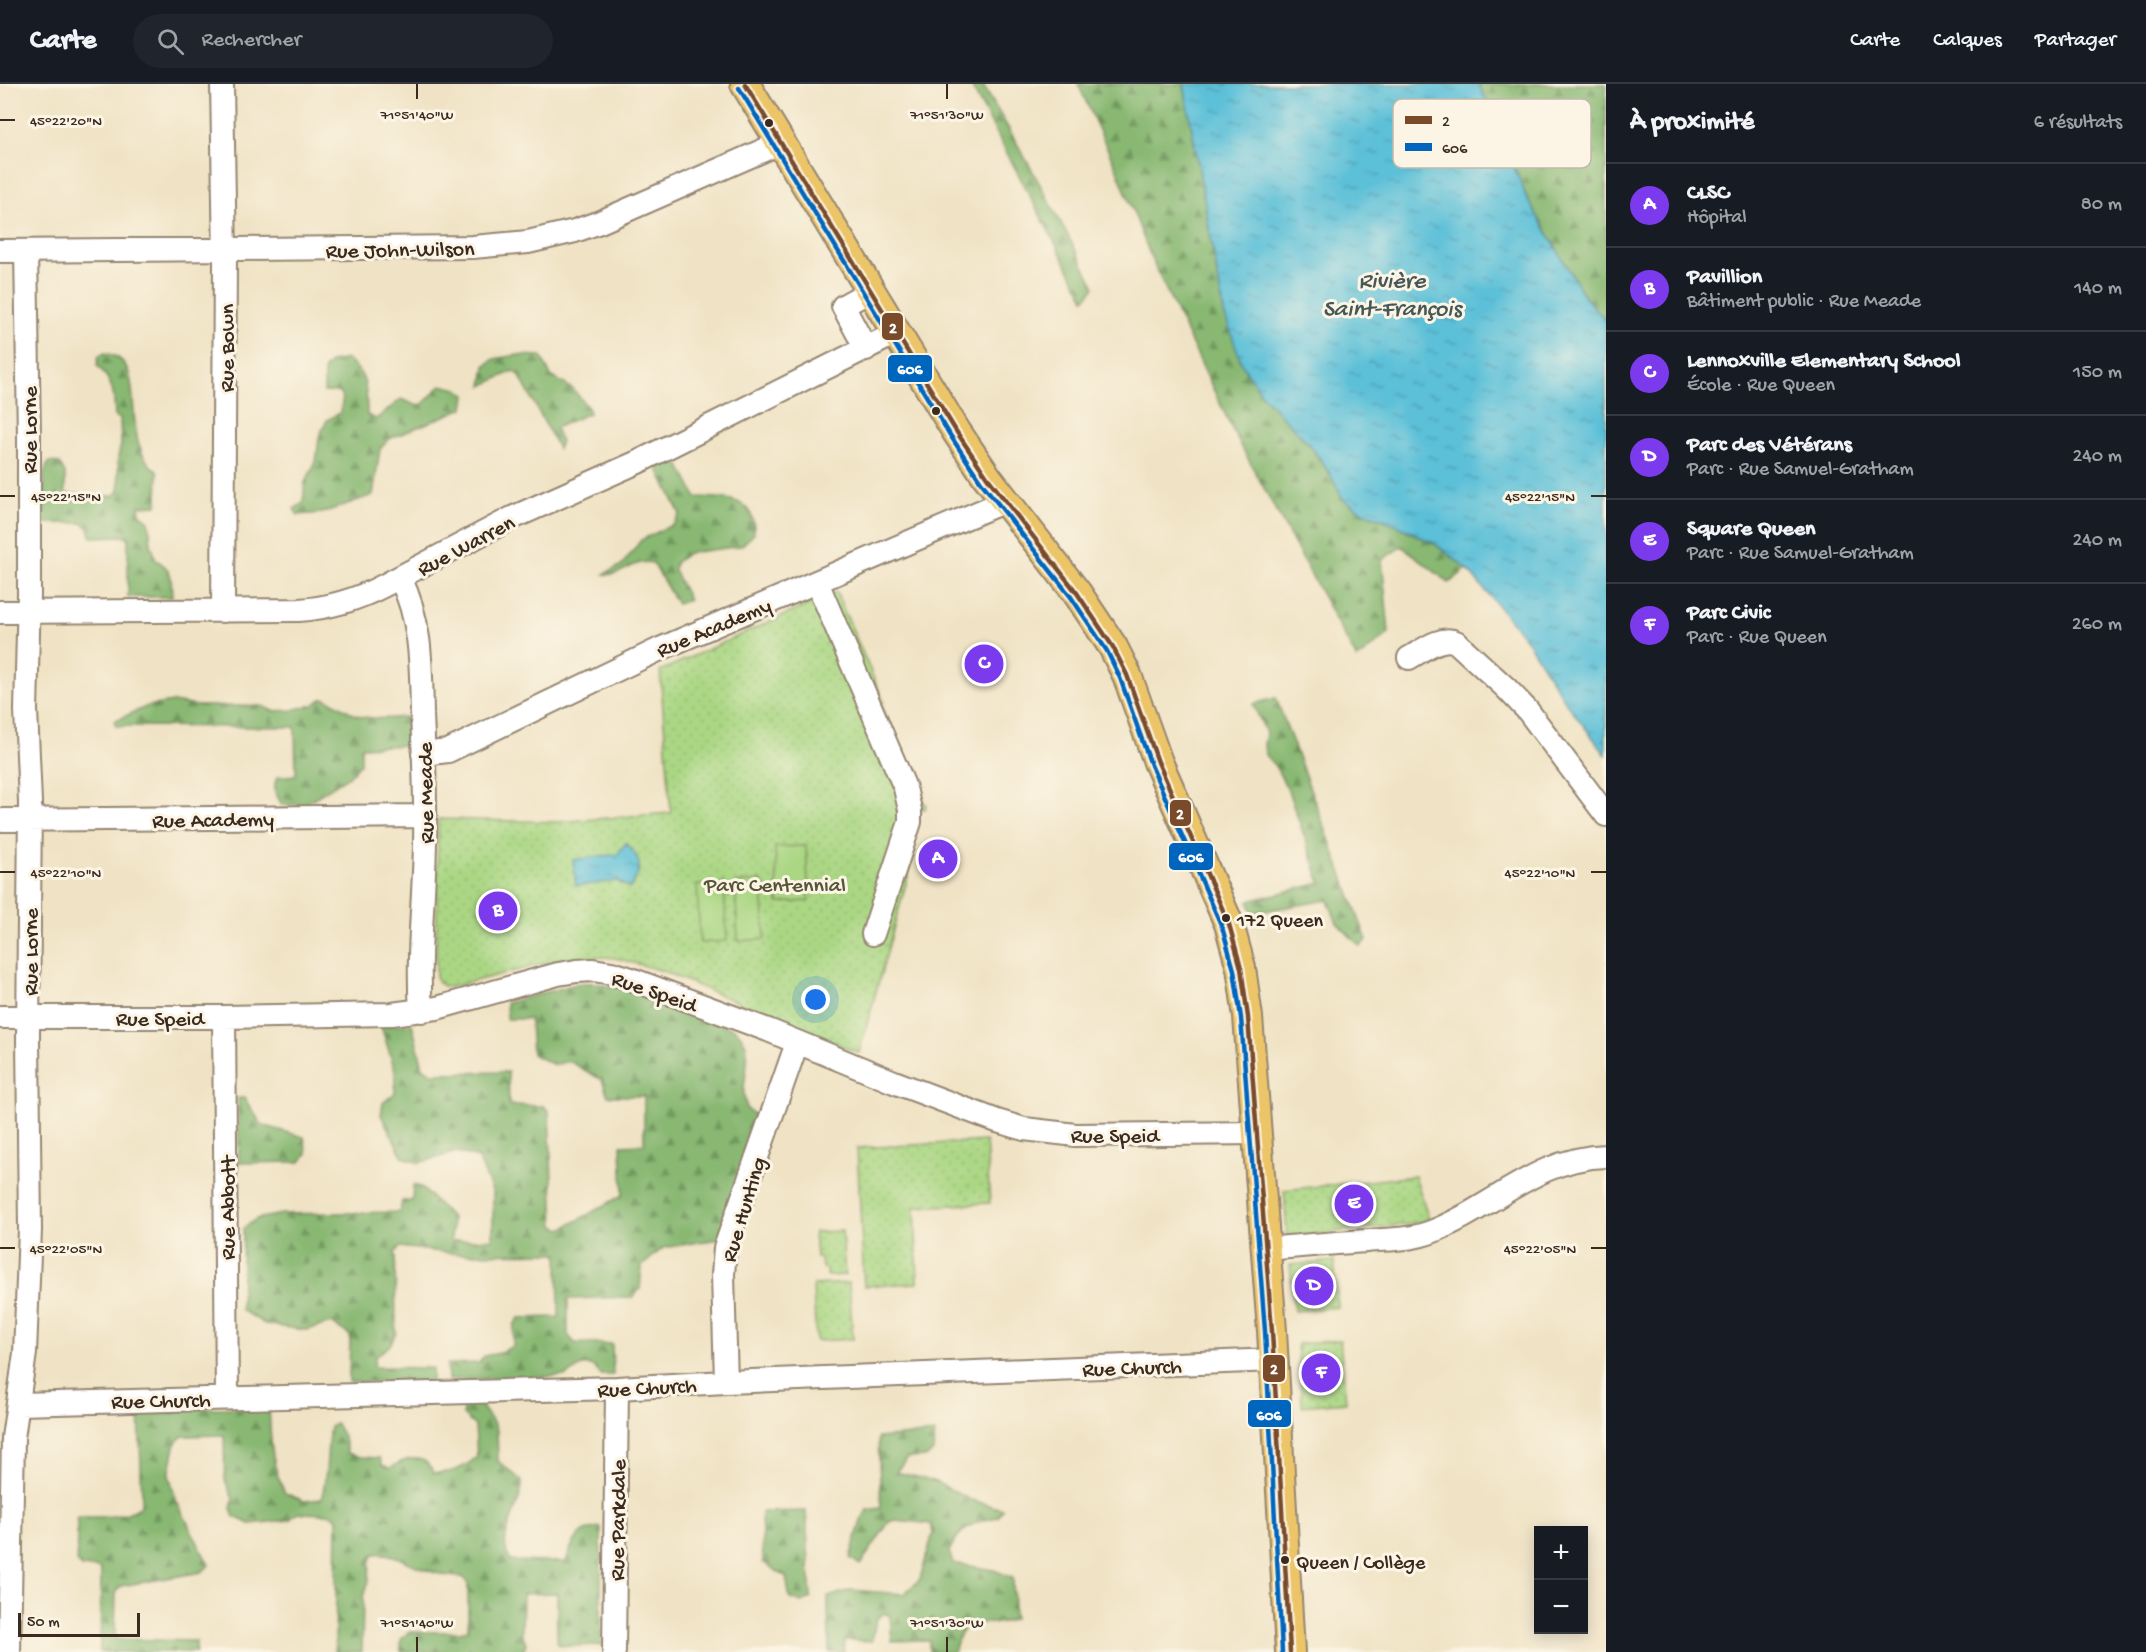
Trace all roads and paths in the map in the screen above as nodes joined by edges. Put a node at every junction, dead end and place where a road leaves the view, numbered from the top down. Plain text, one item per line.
1 (222, 84) edge
2 (745, 84) edge
3 (780, 143) junction
4 (225, 250) junction
5 (0, 251) edge
6 (26, 251) junction
7 (870, 291) junction
8 (896, 333) junction
9 (866, 349) junction
10 (1005, 501) junction
11 (400, 578) junction
12 (817, 582) junction
13 (223, 611) junction
14 (0, 612) edge
15 (28, 612) junction
16 (1409, 658) dead end
17 (423, 754) junction
18 (1603, 810) edge
19 (425, 816) junction
20 (0, 820) edge
21 (30, 820) junction
22 (873, 934) dead end
23 (422, 1011) junction
24 (0, 1017) edge
25 (28, 1017) junction
26 (224, 1017) junction
27 (797, 1043) junction
28 (1257, 1133) junction
29 (1606, 1156) edge
30 (1266, 1249) junction
31 (1274, 1360) junction
32 (726, 1382) junction
33 (617, 1388) junction
34 (227, 1398) junction
35 (19, 1404) junction
36 (9, 1652) edge
37 (614, 1652) edge
38 (1290, 1652) edge

1 - 4 street, Rue Bown
2 - 3 main road
3 - 4 street, Rue John-Wilson
3 - 7 main road
4 - 6 street, Rue John-Wilson
4 - 13 street, Rue Bown
5 - 6 street, Rue John-Wilson
6 - 15 street, Rue Lorne
7 - 8 main road
7 - 9 street
8 - 9 street, Rue Warren
8 - 10 main road
9 - 11 street, Rue Warren
10 - 12 street, Rue Academy
10 - 28 main road
11 - 13 street, Rue Warren
11 - 17 street, Rue Meade
12 - 17 street, Rue Academy
12 - 22 street
13 - 15 street, Rue Warren
14 - 15 street, Rue Warren
15 - 21 street, Rue Lorne
16 - 18 street
17 - 19 street, Rue Meade
19 - 21 street, Rue Academy
19 - 23 street, Rue Meade
20 - 21 street, Rue Academy
21 - 25 street, Rue Lorne
23 - 26 street, Rue Speid
23 - 27 street, Rue Speid
24 - 25 street, Rue Speid
25 - 26 street, Rue Speid
25 - 35 street, Rue Lorne
26 - 34 street, Rue Abbott
27 - 28 street, Rue Speid
27 - 32 street, Rue Hunting
28 - 30 main road
29 - 30 street
30 - 31 main road
31 - 32 street, Rue Church
31 - 38 main road
32 - 33 street, Rue Church
33 - 34 street, Rue Church
33 - 37 street, Rue Parkdale
34 - 35 street, Rue Church
35 - 36 street, Rue Lorne

